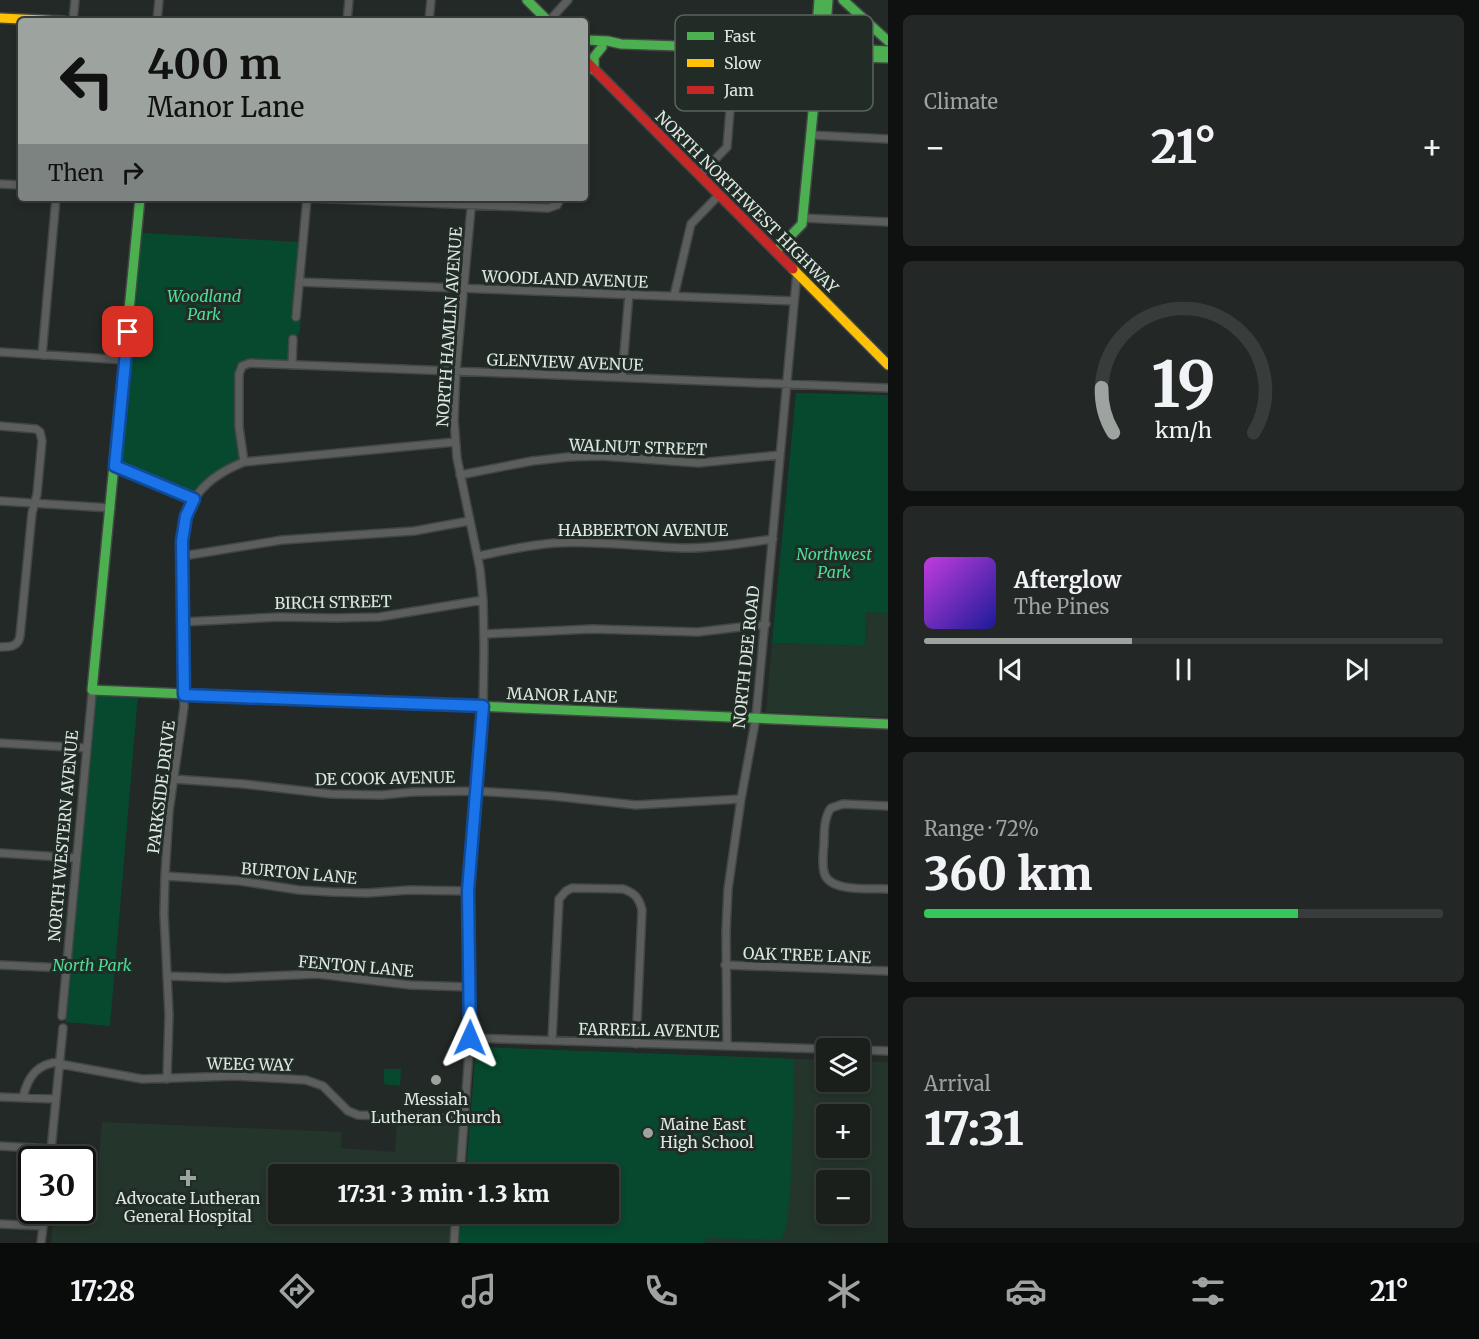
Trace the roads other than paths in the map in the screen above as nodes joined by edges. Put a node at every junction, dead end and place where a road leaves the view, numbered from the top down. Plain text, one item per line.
1 (75, 0) edge
2 (159, 0) edge
3 (349, 0) edge
4 (431, 0) edge
5 (527, 0) edge
6 (568, 0) edge
7 (819, 0) edge
8 (828, 0) edge
9 (843, 0) edge
10 (818, 15) edge
11 (827, 15) edge
12 (859, 15) edge
13 (0, 18) edge
14 (73, 18) edge
15 (157, 18) edge
16 (348, 18) edge
17 (429, 18) edge
18 (544, 18) edge
19 (548, 18) edge
20 (18, 19) edge
21 (873, 27) edge
22 (588, 40) edge
23 (888, 41) edge
24 (621, 44) junction
25 (588, 46) edge
26 (675, 46) edge
27 (602, 47) junction
28 (873, 50) edge
29 (888, 51) edge
30 (873, 58) edge
31 (888, 58) edge
32 (589, 67) edge
33 (731, 111) edge
34 (813, 111) edge
35 (811, 135) junction
36 (888, 139) edge
37 (700, 175) junction
38 (0, 184) edge
39 (18, 185) edge
40 (719, 195) junction
41 (56, 201) edge
42 (140, 201) edge
43 (309, 201) edge
44 (472, 201) edge
45 (559, 201) edge
46 (803, 218) junction
47 (888, 222) edge
48 (776, 251) junction
49 (797, 272) junction
50 (299, 282) junction
51 (464, 288) junction
52 (629, 294) junction
53 (674, 296) junction
54 (794, 301) junction
55 (296, 317) dead end
56 (293, 339) dead end
57 (0, 352) edge
58 (42, 355) junction
59 (126, 360) junction
60 (292, 365) junction
61 (888, 365) edge
62 (456, 371) junction
63 (622, 377) junction
64 (787, 383) junction
65 (888, 388) edge
66 (0, 426) edge
67 (455, 442) junction
68 (780, 455) junction
69 (244, 462) junction
70 (115, 466) junction
71 (460, 475) junction
72 (194, 499) junction
73 (0, 501) edge
74 (34, 503) junction
75 (111, 508) junction
76 (469, 521) junction
77 (773, 539) junction
78 (183, 556) junction
79 (478, 556) junction
80 (483, 600) junction
81 (182, 622) junction
82 (765, 624) junction
83 (485, 634) junction
84 (0, 647) edge
85 (92, 692) junction
86 (184, 695) junction
87 (483, 706) junction
88 (756, 717) junction
89 (888, 724) edge
90 (0, 743) edge
91 (86, 748) junction
92 (173, 779) junction
93 (476, 791) junction
94 (741, 799) junction
95 (888, 806) edge
96 (0, 853) edge
97 (76, 858) junction
98 (165, 876) junction
99 (888, 888) edge
100 (468, 891) junction
101 (0, 965) edge
102 (725, 965) junction
103 (66, 968) junction
104 (888, 971) edge
105 (168, 976) junction
106 (470, 987) junction
107 (62, 1016) dead end
108 (63, 1028) dead end
109 (470, 1038) junction
110 (552, 1040) junction
111 (636, 1044) junction
112 (727, 1045) junction
113 (816, 1049) edge
114 (870, 1050) edge
115 (888, 1051) edge
116 (60, 1063) junction
117 (167, 1079) junction
118 (0, 1097) edge
119 (23, 1097) junction
120 (56, 1099) junction
121 (465, 1119) junction
122 (0, 1146) edge
123 (51, 1146) edge
124 (18, 1147) edge
125 (461, 1164) edge
126 (0, 1224) edge
127 (455, 1224) edge
128 (43, 1226) joint
129 (41, 1243) edge
130 (454, 1243) edge

1 - 14 street
2 - 15 street
3 - 16 street
4 - 17 street
5 - 18 street
6 - 19 street
7 - 10 street
8 - 11 street
9 - 12 street
13 - 20 street
21 - 23 street
22 - 24 street
24 - 26 street
24 - 27 street
25 - 27 street
27 - 32 street
28 - 29 street
30 - 31 street
32 - 37 street, NORTH NORTHWEST HIGHWAY
33 - 37 street
34 - 35 street
35 - 36 street
35 - 46 street
37 - 40 street, NORTH NORTHWEST HIGHWAY
38 - 39 street
40 - 48 street, NORTH NORTHWEST HIGHWAY
40 - 53 street
41 - 58 street
42 - 59 street, NORTH WESTERN AVENUE
43 - 50 street
44 - 45 street
44 - 51 street, NORTH HAMLIN AVENUE
46 - 47 street
46 - 48 street
48 - 49 street, NORTH NORTHWEST HIGHWAY
49 - 54 street, NORTH DEE ROAD
49 - 61 street, NORTH NORTHWEST HIGHWAY
50 - 51 street, WOODLAND AVENUE
50 - 55 street
51 - 52 street, WOODLAND AVENUE
51 - 62 street, NORTH HAMLIN AVENUE
52 - 53 street, WOODLAND AVENUE
52 - 63 street
53 - 54 street, WOODLAND AVENUE
54 - 64 street, NORTH DEE ROAD
56 - 60 street
57 - 58 street
58 - 59 street
59 - 70 street, NORTH WESTERN AVENUE
60 - 62 street, GLENVIEW AVENUE
60 - 69 street, GLENVIEW AVENUE
62 - 63 street, GLENVIEW AVENUE
62 - 67 street, NORTH HAMLIN AVENUE
63 - 64 street, GLENVIEW AVENUE
64 - 65 street, GLENVIEW AVENUE
64 - 68 street, NORTH DEE ROAD
66 - 74 street
67 - 69 street
67 - 71 street, NORTH HAMLIN AVENUE
68 - 71 street, WALNUT STREET
68 - 77 street, NORTH DEE ROAD
69 - 72 street
70 - 72 street
70 - 75 street, NORTH WESTERN AVENUE
71 - 76 street, NORTH HAMLIN AVENUE
72 - 78 street, PARKSIDE DRIVE
73 - 74 street
74 - 75 street
74 - 84 street
75 - 85 street, NORTH WESTERN AVENUE
76 - 78 street
76 - 79 street, NORTH HAMLIN AVENUE
77 - 79 street, HABBERTON AVENUE
77 - 82 street, NORTH DEE ROAD
78 - 81 street, PARKSIDE DRIVE
79 - 80 street, NORTH HAMLIN AVENUE
80 - 81 street, BIRCH STREET
80 - 83 street, NORTH HAMLIN AVENUE
81 - 86 street, PARKSIDE DRIVE
82 - 83 street
82 - 88 street, NORTH DEE ROAD
83 - 87 street, NORTH HAMLIN AVENUE
85 - 86 street, MANOR LANE
85 - 91 street, NORTH WESTERN AVENUE
86 - 87 street, MANOR LANE
86 - 92 street, PARKSIDE DRIVE
87 - 88 street, MANOR LANE
87 - 93 street, NORTH HAMLIN AVENUE
88 - 89 street, MANOR LANE
88 - 94 street, NORTH DEE ROAD
90 - 91 street
91 - 97 street, NORTH WESTERN AVENUE
92 - 93 street, DE COOK AVENUE
92 - 98 street, PARKSIDE DRIVE
93 - 94 street, DE COOK AVENUE
93 - 100 street, NORTH HAMLIN AVENUE
94 - 102 street, NORTH DEE ROAD
95 - 99 street
96 - 97 street
97 - 103 street, NORTH WESTERN AVENUE
98 - 100 street, BURTON LANE
98 - 105 street, PARKSIDE DRIVE
100 - 106 street, NORTH HAMLIN AVENUE
101 - 103 street
102 - 104 street, OAK TREE LANE
102 - 112 street, NORTH DEE ROAD
103 - 107 street, NORTH WESTERN AVENUE
105 - 106 street, FENTON LANE
105 - 117 street, PARKSIDE DRIVE
106 - 109 street, NORTH HAMLIN AVENUE
108 - 116 street
109 - 110 street, FARRELL AVENUE
109 - 121 street, NORTH HAMLIN AVENUE
110 - 111 street, FARRELL AVENUE
110 - 111 street
111 - 112 street, FARRELL AVENUE
112 - 113 street, FARRELL AVENUE
114 - 115 street
116 - 117 street, WEEG WAY
116 - 119 street
116 - 120 street
117 - 121 street, WEEG WAY
118 - 119 street
119 - 120 street
120 - 123 street
121 - 125 street, NORTH HAMLIN AVENUE
122 - 124 street
126 - 128 street
127 - 130 street
128 - 129 street

